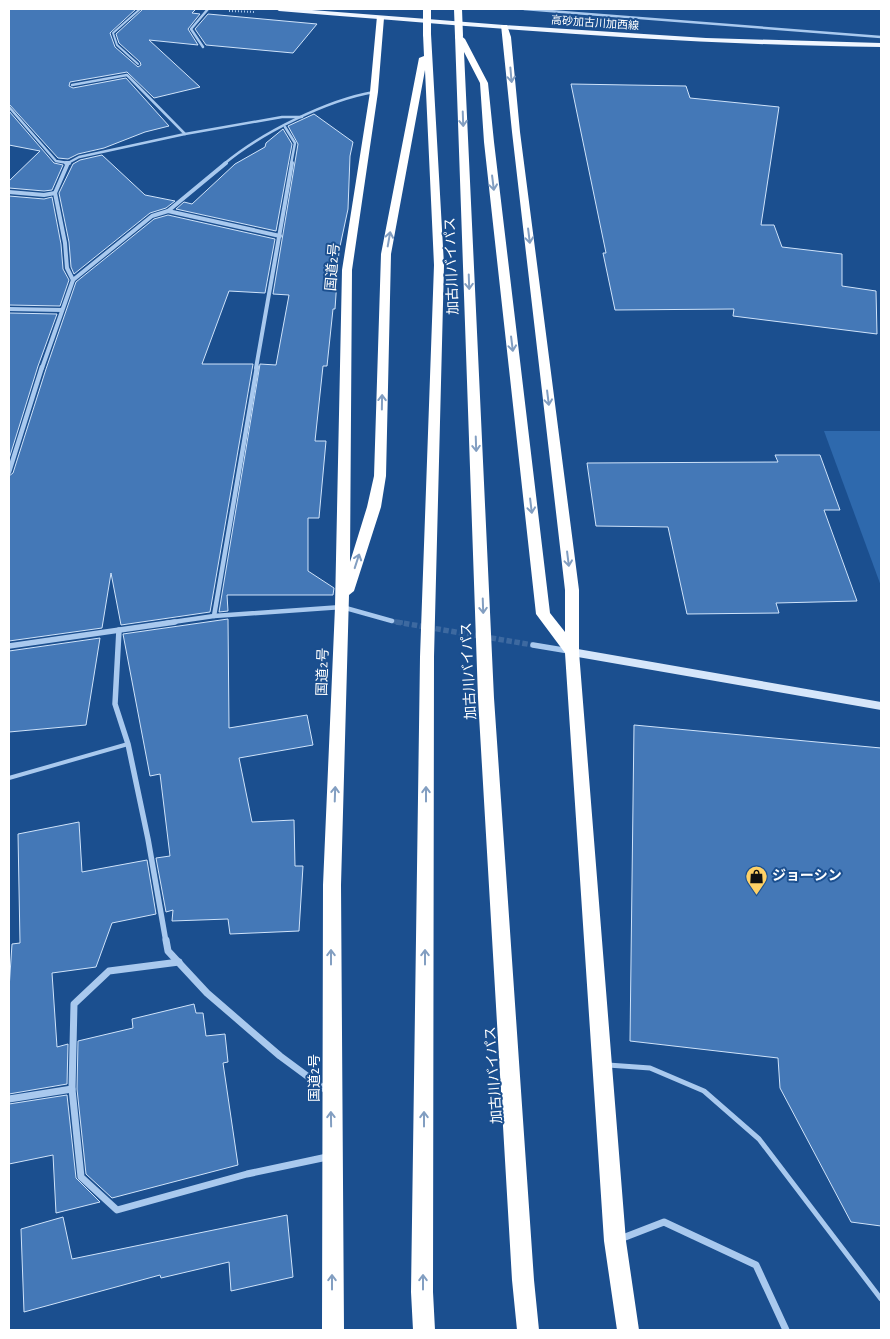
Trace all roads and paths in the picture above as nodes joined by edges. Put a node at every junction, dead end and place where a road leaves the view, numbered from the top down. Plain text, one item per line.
1 (140, 9) edge
2 (208, 9) edge
3 (279, 9) edge
4 (427, 9) edge
5 (458, 9) edge
6 (524, 9) edge
7 (380, 18) junction
8 (504, 27) junction
9 (427, 34) junction
10 (459, 36) junction
11 (881, 37) edge
12 (881, 45) edge
13 (202, 47) dead end
14 (138, 64) dead end
15 (72, 85) dead end
16 (374, 92) junction
17 (9, 107) edge
18 (302, 117) junction
19 (285, 127) junction
20 (185, 134) junction
21 (68, 163) junction
22 (9, 192) edge
23 (56, 193) junction
24 (168, 211) junction
25 (280, 236) junction
26 (73, 280) junction
27 (9, 308) edge
28 (62, 310) junction
29 (9, 472) edge
30 (342, 607) junction
31 (214, 616) junction
32 (392, 621) tunnel mouth
33 (120, 630) junction
34 (533, 645) tunnel mouth
35 (9, 646) edge
36 (572, 652) junction
37 (881, 706) edge
38 (128, 744) junction
39 (9, 778) edge
40 (179, 962) junction
41 (601, 1064) junction
42 (72, 1090) junction
43 (331, 1093) junction
44 (9, 1100) edge
45 (332, 1156) junction
46 (615, 1241) junction
47 (881, 1299) edge
48 (332, 1330) edge
49 (424, 1330) edge
50 (528, 1330) edge
51 (628, 1330) edge
52 (786, 1330) edge

1 - 14 lane
2 - 13 street
3 - 7 main road, 高砂加古川加西線
4 - 9 highway, 加古川バイパス, bridge
5 - 10 highway, 加古川バイパス, bridge
6 - 11 street
7 - 8 main road, 高砂加古川加西線
7 - 16 highway, 国道2号
8 - 12 main road, 高砂加古川加西線
8 -> 36 highway
30 -> 9 highway
49 -> 9 highway, 加古川バイパス
10 -> 36 highway
10 -> 50 highway, 加古川バイパス
15 - 20 street
16 - 18 street
16 - 30 highway, 国道2号
17 - 21 street
18 - 19 street
18 - 20 street
19 - 24 street
19 - 25 street
20 - 21 street
21 - 23 street
22 - 23 street
23 - 26 street
24 - 25 street
24 - 26 street
25 - 31 street
26 - 28 street
27 - 28 street
28 - 29 street
30 - 31 street
30 - 32 street
43 -> 30 highway, 国道2号
31 - 33 street
33 - 35 street
33 - 38 street
34 - 36 street
36 - 37 street
36 - 41 highway
38 - 39 lane
38 - 40 street
40 - 42 street
40 - 43 street
41 - 46 highway
41 - 47 lane
42 - 44 street
42 - 45 street
45 -> 43 highway, 国道2号
48 -> 45 highway, 国道2号
46 - 51 highway
46 - 52 street

